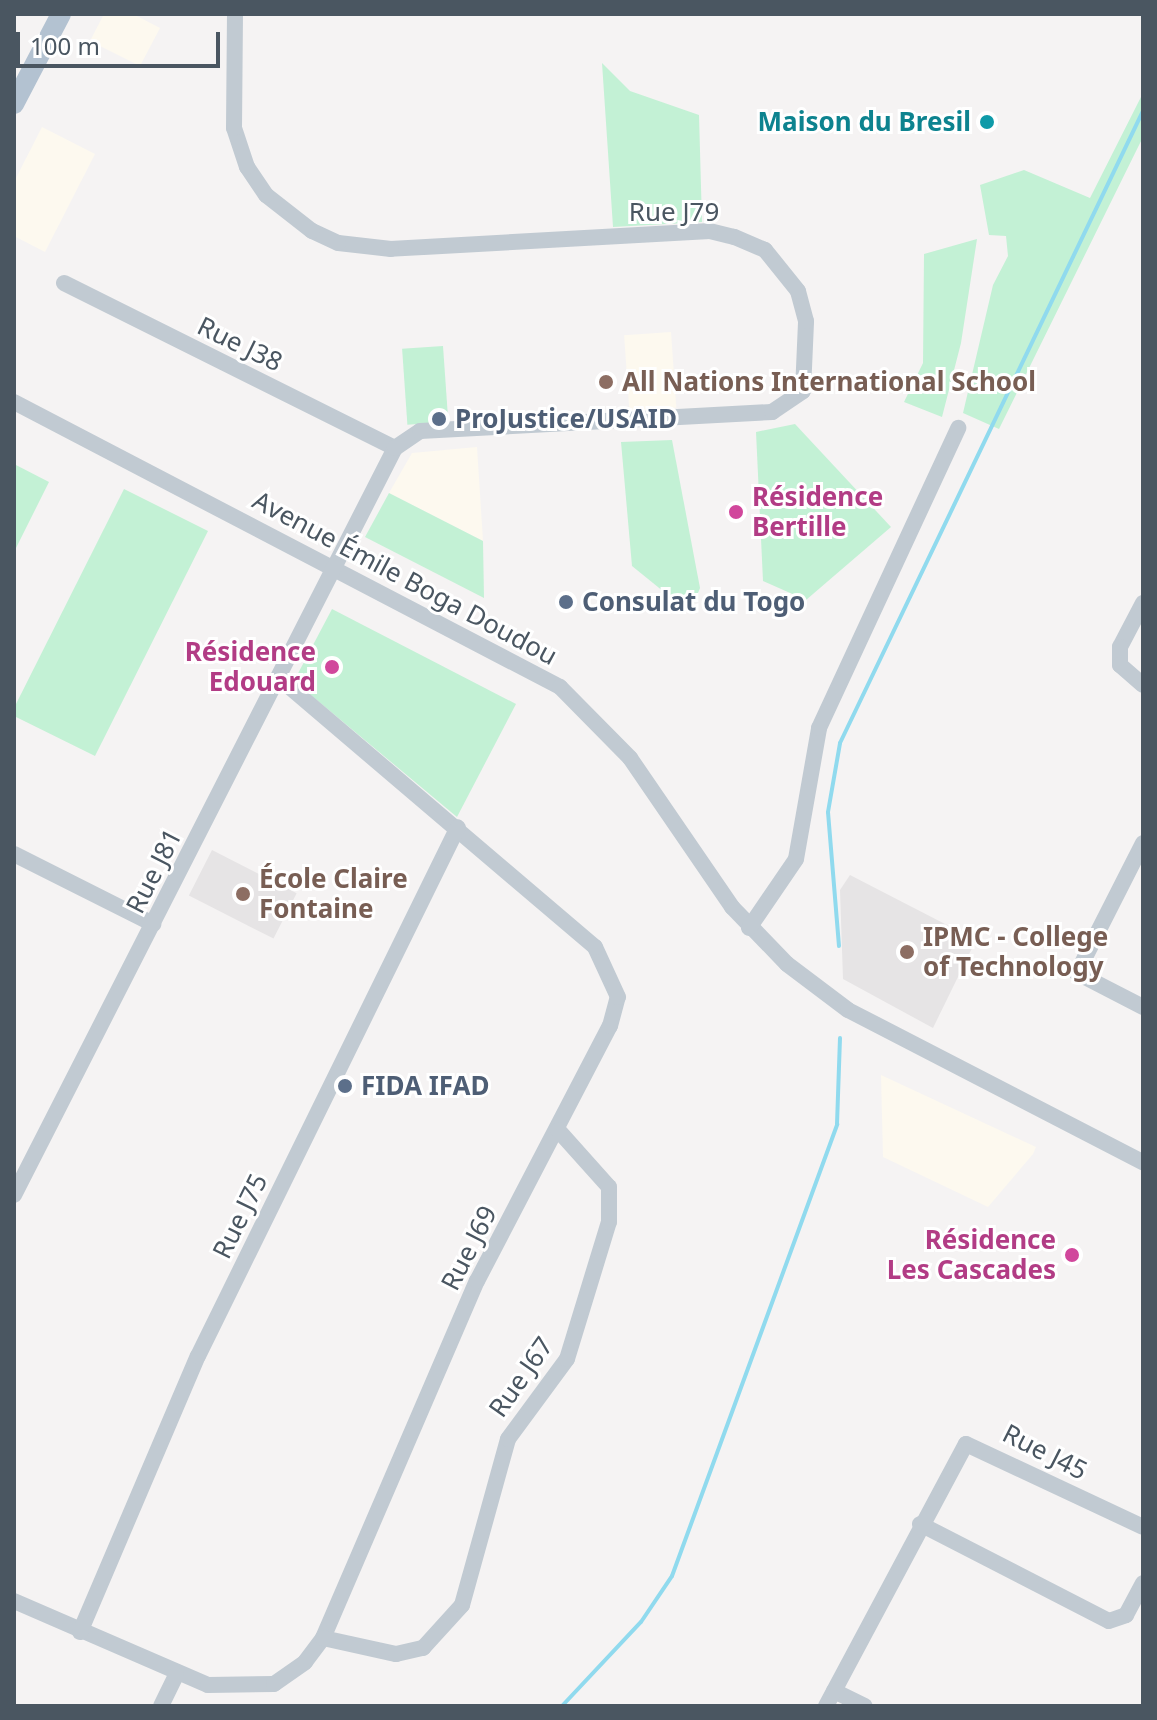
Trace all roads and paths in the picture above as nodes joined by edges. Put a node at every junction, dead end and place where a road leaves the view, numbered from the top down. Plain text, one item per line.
1 (61, 14) edge
2 (235, 14) edge
3 (14, 104) edge
4 (64, 283) dead end
5 (14, 402) edge
6 (958, 428) dead end
7 (395, 448) junction
8 (333, 567) junction
9 (1143, 603) edge
10 (279, 678) junction
11 (1143, 685) edge
12 (458, 827) junction
13 (1143, 843) edge
14 (14, 854) edge
15 (153, 924) junction
16 (749, 928) junction
17 (1143, 1007) edge
18 (558, 1130) junction
19 (1143, 1162) edge
20 (14, 1195) edge
21 (920, 1524) junction
22 (1143, 1527) edge
23 (1143, 1583) edge
24 (14, 1601) edge
25 (80, 1632) junction
26 (323, 1638) junction
27 (176, 1675) junction
28 (830, 1698) edge
29 (161, 1706) edge
30 (865, 1706) edge

1 - 3 main road
2 - 7 street, Rue J79
4 - 7 street, Rue J38
5 - 8 street, Avenue Émile Boga Doudou
6 - 16 street
7 - 8 street
8 - 10 street, Rue J81
8 - 16 street, Avenue Émile Boga Doudou
9 - 11 street
10 - 12 street, Rue J69
10 - 15 street, Rue J81
12 - 18 street, Rue J69
12 - 25 street, Rue J75
13 - 17 street
14 - 15 street
15 - 20 street, Rue J81
16 - 19 street, Avenue Émile Boga Doudou
18 - 26 street, Rue J69
18 - 26 street, Rue J67
21 - 22 street, Rue J45
21 - 23 street
21 - 28 street, Rue J45
24 - 25 street, Rue J69
25 - 27 street, Rue J69
26 - 27 street, Rue J69
27 - 29 street
28 - 30 street

